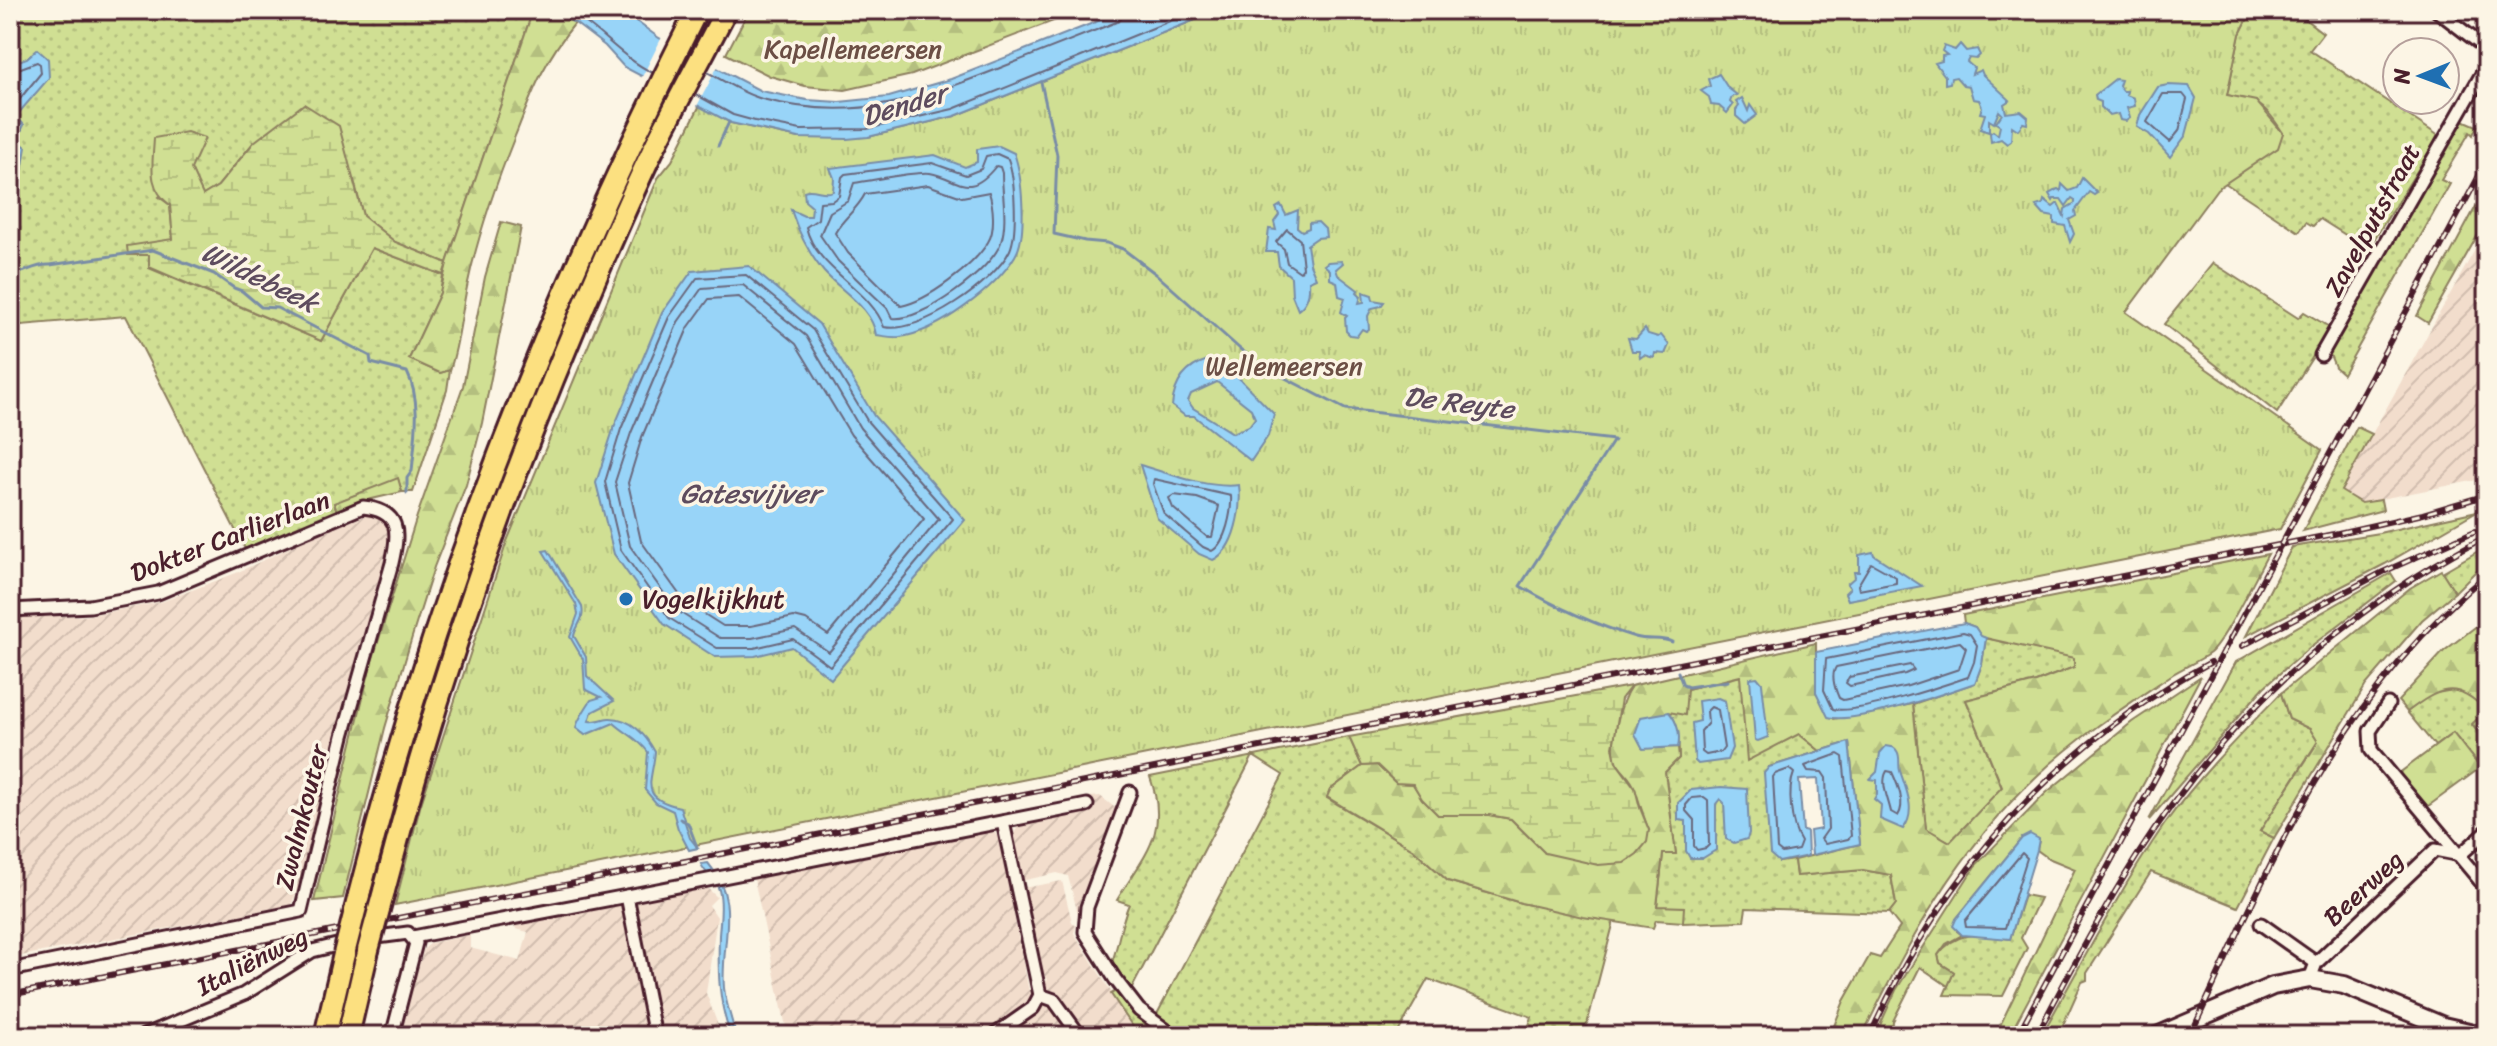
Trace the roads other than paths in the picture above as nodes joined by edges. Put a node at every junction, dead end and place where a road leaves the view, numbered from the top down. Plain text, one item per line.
1 (697, 10) edge
2 (2436, 10) edge
3 (723, 14) edge
4 (2487, 49) edge
5 (2487, 65) edge
6 (2321, 355) dead end
7 (397, 540) joint
8 (10, 610) edge
9 (2388, 704) dead end
10 (1130, 792) dead end
11 (1087, 805) dead end
12 (1003, 822) junction
13 (2487, 831) edge
14 (2460, 855) junction
15 (2487, 889) edge
16 (627, 896) junction
17 (2261, 924) dead end
18 (413, 937) junction
19 (10, 970) edge
20 (2313, 971) junction
21 (1040, 995) junction
22 (143, 1036) edge
23 (325, 1036) edge
24 (348, 1036) edge
25 (392, 1036) edge
26 (655, 1036) edge
27 (993, 1036) edge
28 (1080, 1036) edge
29 (1174, 1036) edge
30 (2157, 1036) edge
31 (2486, 1036) edge

1 - 23 highway, bridge
2 - 4 street
3 - 24 highway, bridge
5 - 6 street, Zavelputstraat
7 - 8 street, Dokter Carlierlaan
7 - 19 street, Zwalmkouter
9 - 14 street
10 - 29 street
11 - 12 street, Italiënweg
12 - 16 street, Italiënweg
12 - 21 street
13 - 14 street
14 - 15 street
14 - 20 street, Beerweg
16 - 18 street, Italiënweg
16 - 26 street
17 - 20 street
18 - 22 street, Italiënweg
18 - 25 street
20 - 30 main road
20 - 31 main road
21 - 27 street
21 - 28 street

